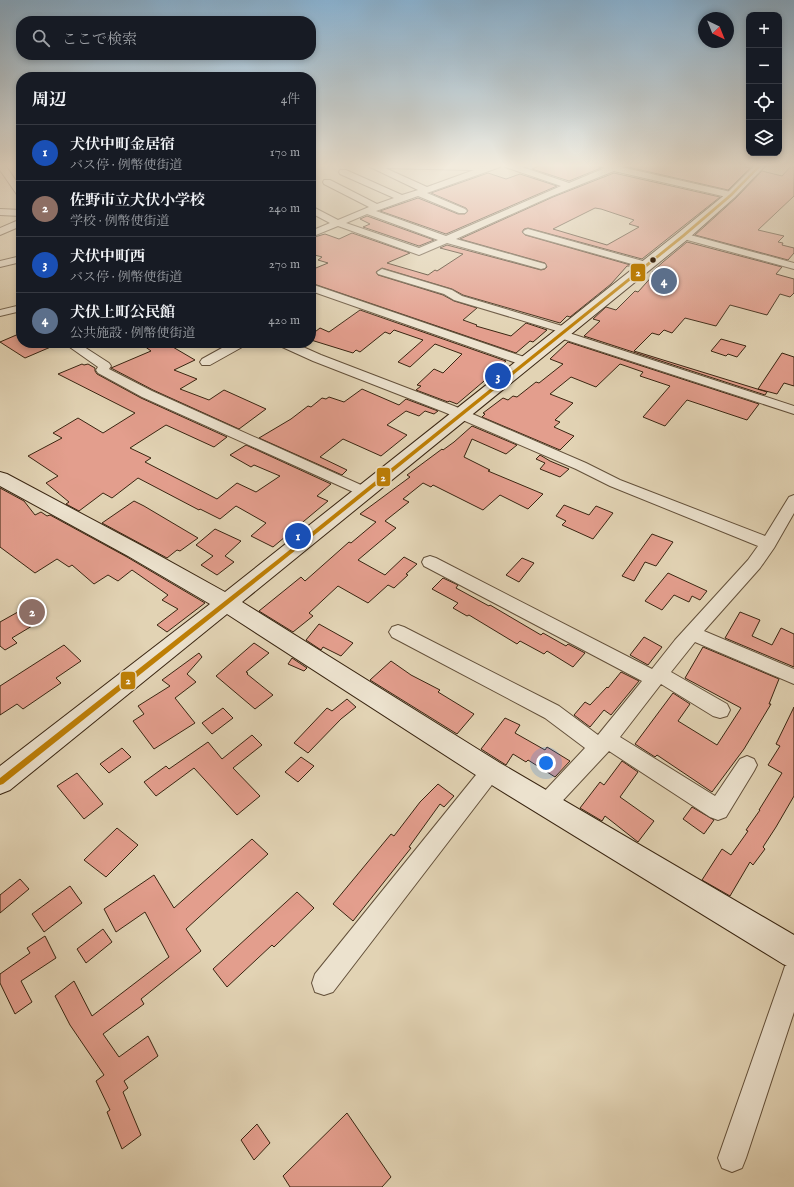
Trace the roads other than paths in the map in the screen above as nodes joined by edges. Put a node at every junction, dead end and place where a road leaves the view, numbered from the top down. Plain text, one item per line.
1 (332, 220) edge
2 (344, 220) edge
3 (393, 220) edge
4 (492, 220) edge
5 (701, 220) edge
6 (337, 223) junction
7 (0, 224) edge
8 (16, 224) edge
9 (16, 225) edge
10 (0, 232) edge
11 (316, 232) edge
12 (528, 232) dead end
13 (683, 236) junction
14 (447, 240) junction
15 (16, 260) edge
16 (0, 264) edge
17 (646, 265) junction
18 (541, 266) dead end
19 (794, 266) edge
20 (382, 272) dead end
21 (316, 288) edge
22 (16, 310) edge
23 (0, 312) edge
24 (563, 332) junction
25 (78, 348) edge
26 (231, 348) edge
27 (295, 348) edge
28 (206, 362) dead end
29 (526, 362) junction
30 (794, 410) edge
31 (461, 415) junction
32 (0, 478) edge
33 (365, 492) junction
34 (794, 500) edge
35 (768, 544) junction
36 (430, 562) dead end
37 (226, 603) junction
38 (398, 632) dead end
39 (692, 633) junction
40 (657, 677) junction
41 (794, 677) edge
42 (720, 710) dead end
43 (603, 743) junction
44 (747, 765) dead end
45 (491, 771) junction
46 (0, 782) edge
47 (546, 804) junction
48 (794, 953) edge
49 (794, 975) edge
50 (324, 983) dead end
51 (732, 1158) dead end

1 - 6 street
2 - 6 street
3 - 14 street
4 - 14 street
5 - 13 main road
6 - 11 street
6 - 14 street
7 - 8 street
9 - 10 street
12 - 17 street
13 - 17 main road
13 - 19 street
14 - 18 street
15 - 16 street
17 - 24 main road
20 - 24 street
21 - 29 street
22 - 23 street
24 - 29 main road
24 - 30 street
25 - 33 street
26 - 28 street
27 - 31 street
29 - 31 main road
31 - 33 main road
31 - 35 street
32 - 37 main road
33 - 37 main road
34 - 35 street
35 - 39 street
36 - 40 street
37 - 45 main road
37 - 46 main road
38 - 43 street
39 - 40 street
39 - 41 street
40 - 42 street
40 - 43 street
43 - 44 street
43 - 47 street
45 - 47 main road
45 - 50 street
47 - 48 main road
49 - 51 street

